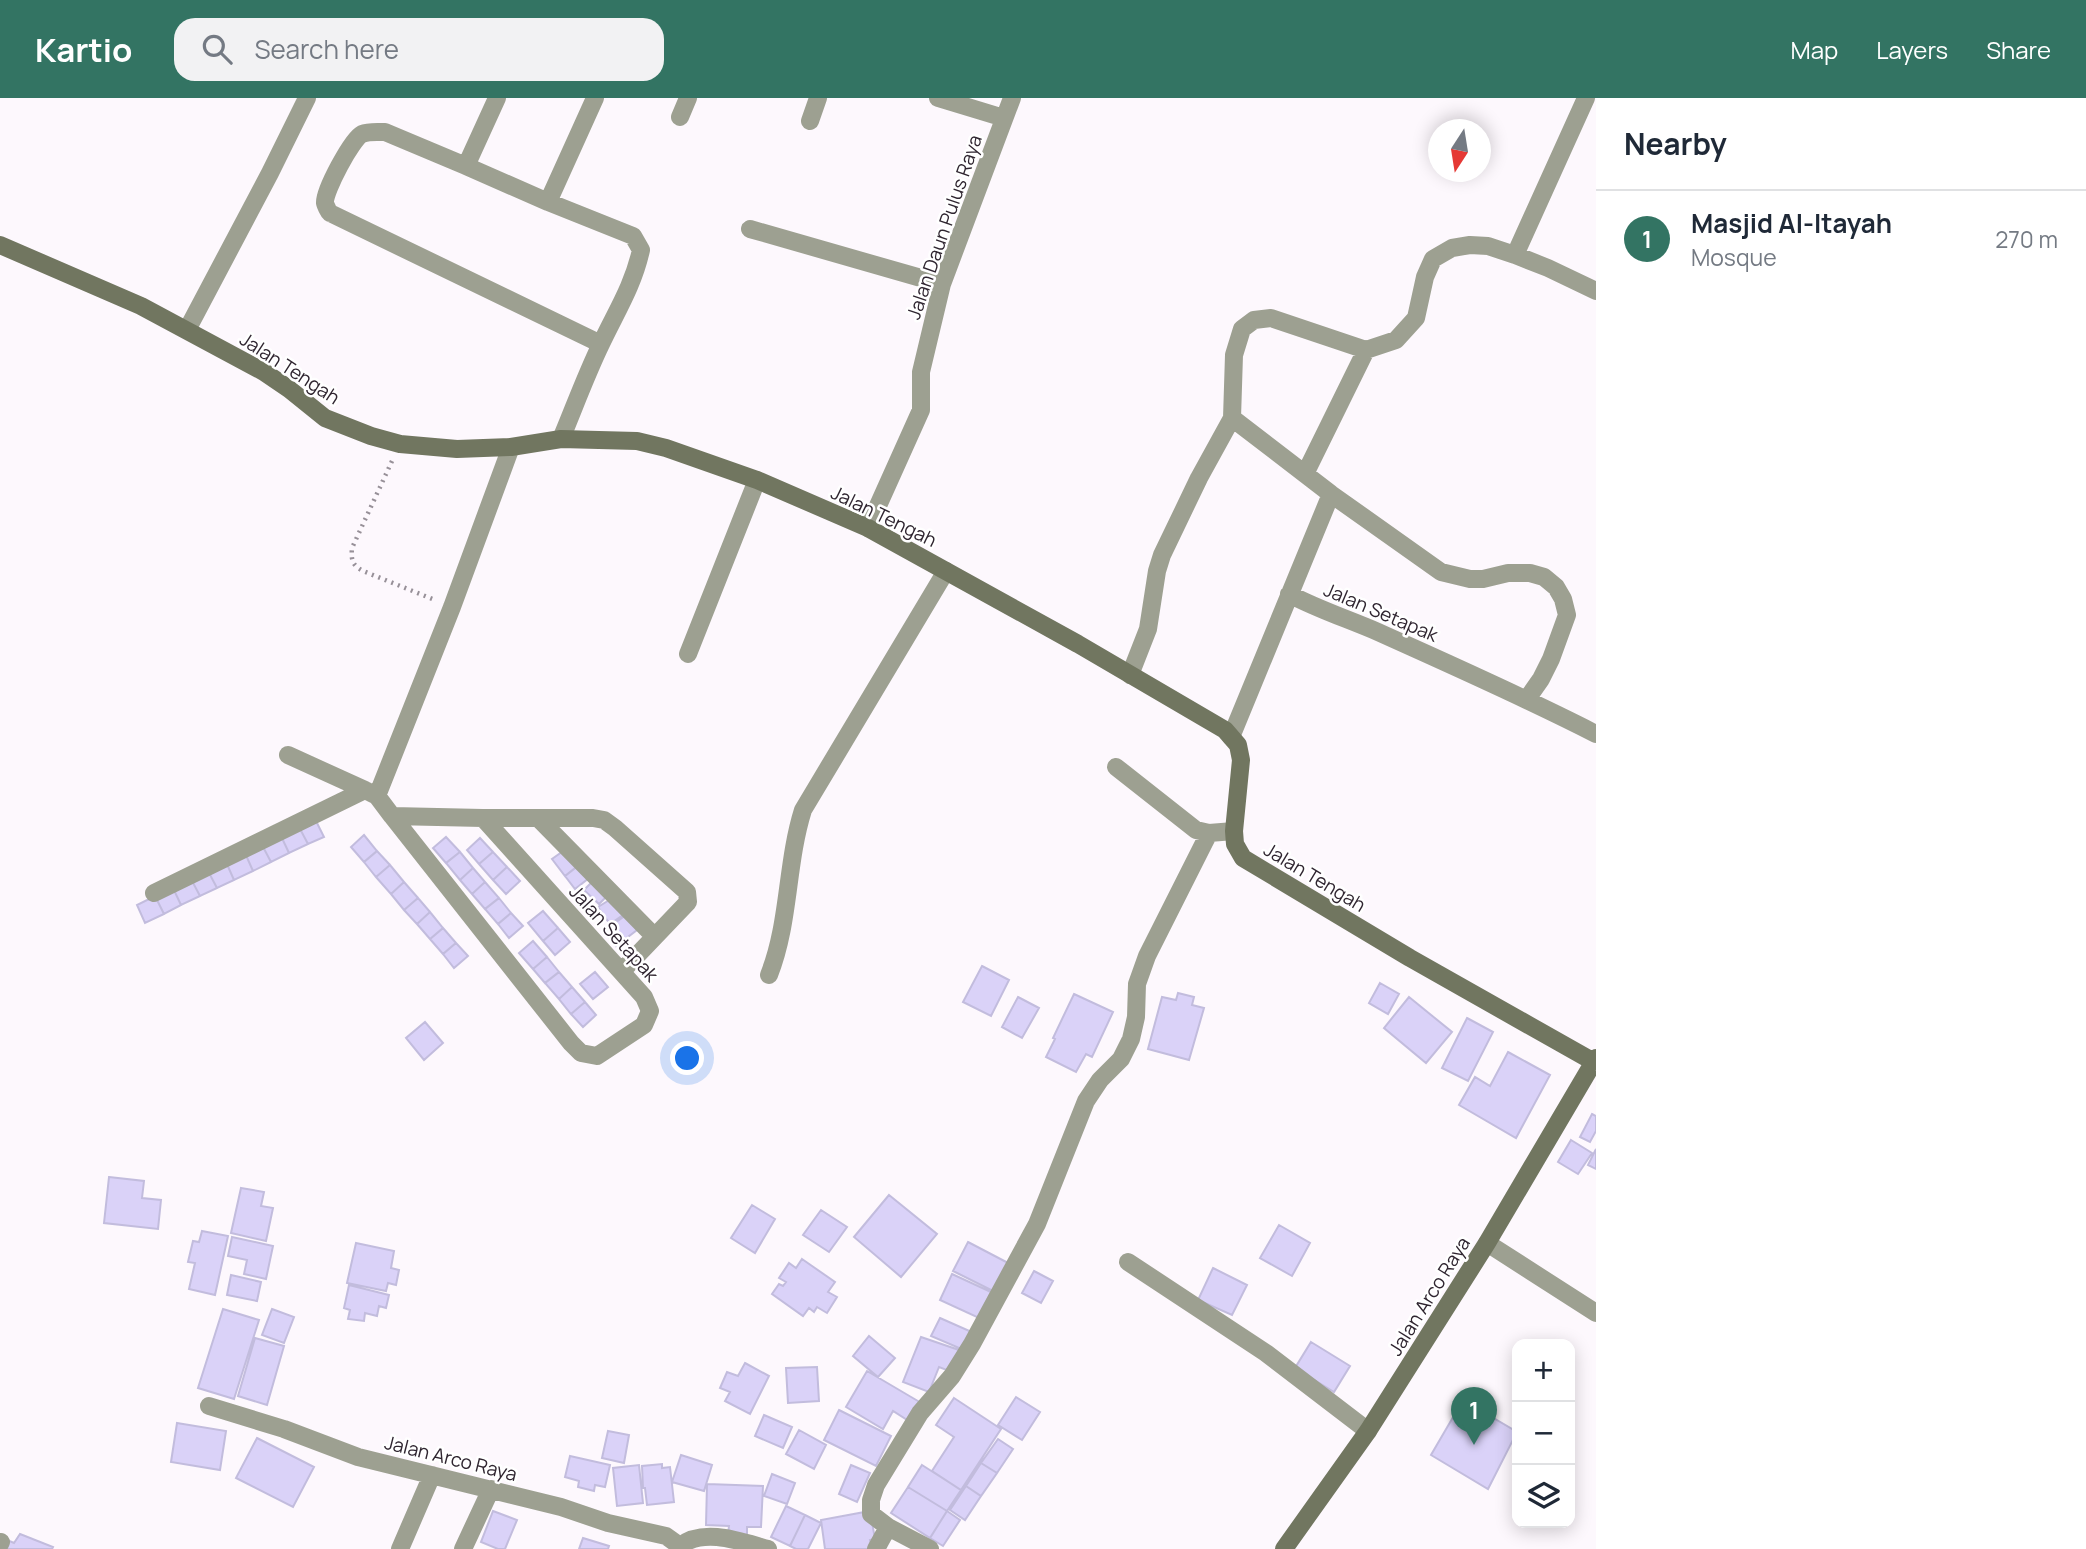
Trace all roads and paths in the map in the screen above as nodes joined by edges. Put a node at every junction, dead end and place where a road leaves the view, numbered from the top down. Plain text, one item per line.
1 (307, 98) edge
2 (497, 98) edge
3 (595, 98) edge
4 (688, 98) edge
5 (818, 98) edge
6 (938, 98) edge
7 (1012, 98) edge
8 (1586, 98) edge
9 (680, 117) dead end
10 (1004, 118) junction
11 (810, 121) dead end
12 (466, 166) junction
13 (548, 202) junction
14 (750, 229) dead end
15 (0, 245) edge
16 (1516, 256) junction
17 (942, 284) junction
18 (1596, 291) edge
19 (187, 330) junction
20 (601, 344) junction
21 (1366, 350) junction
22 (1232, 418) junction
23 (561, 439) junction
24 (400, 444) junction
25 (511, 447) junction
26 (1305, 474) junction
27 (757, 480) junction
28 (1331, 494) junction
29 (868, 528) junction
30 (946, 571) junction
31 (1289, 594) junction
32 (452, 607) junction
33 (688, 654) dead end
34 (1130, 675) junction
35 (1527, 699) junction
36 (1596, 734) edge
37 (1231, 737) junction
38 (288, 755) dead end
39 (1116, 767) dead end
40 (371, 793) junction
41 (391, 816) junction
42 (483, 818) junction
43 (539, 819) junction
44 (1234, 831) junction
45 (1209, 833) junction
46 (154, 893) dead end
47 (654, 936) junction
48 (622, 971) junction
49 (769, 975) dead end
50 (1595, 1060) edge
51 (1487, 1243) junction
52 (1128, 1262) dead end
53 (1596, 1313) edge
54 (208, 1406) dead end
55 (1367, 1431) junction
56 (432, 1475) junction
57 (491, 1489) junction
58 (888, 1527) junction
59 (680, 1547) edge
60 (400, 1549) edge
61 (463, 1549) edge
62 (768, 1549) edge
63 (876, 1549) edge
64 (930, 1549) edge
65 (1284, 1549) edge

1 - 19 street
2 - 12 street
3 - 13 street
4 - 9 street
5 - 11 street
6 - 10 street
7 - 10 street, Jalan Daun Pulus Raya
8 - 16 street
10 - 17 street, Jalan Daun Pulus Raya
12 - 13 street
12 - 20 street
13 - 20 street
14 - 17 street
15 - 19 main road, Jalan Tengah
16 - 18 street
16 - 21 street
17 - 29 street, Jalan Daun Pulus Raya
19 - 24 main road, Jalan Tengah
20 - 23 street
21 - 22 street
21 - 26 street
22 - 26 street
22 - 34 street
23 - 25 main road, Jalan Tengah
23 - 27 main road, Jalan Tengah
24 - 25 main road, Jalan Tengah
24 - 32 path
25 - 32 street
26 - 28 street
27 - 29 main road, Jalan Tengah
27 - 33 street
28 - 31 street
28 - 35 street
29 - 30 main road, Jalan Tengah
30 - 34 main road, Jalan Tengah
30 - 49 street
31 - 35 street, Jalan Setapak
31 - 37 street
32 - 40 street
34 - 37 main road, Jalan Tengah
35 - 36 street, Jalan Setapak
37 - 44 main road
38 - 40 street
39 - 45 street
40 - 41 street, Jalan Setapak
40 - 46 street
41 - 42 street
41 - 48 street, Jalan Setapak
42 - 43 street
42 - 48 street, Jalan Setapak
43 - 47 street
43 - 47 street
44 - 45 street
44 - 50 main road, Jalan Tengah
45 - 58 street
47 - 48 street
50 - 51 main road, Jalan Arco Raya
51 - 53 street
51 - 55 main road, Jalan Arco Raya
52 - 55 street
54 - 56 street, Jalan Arco Raya
55 - 65 main road, Jalan Arco Raya
56 - 57 street, Jalan Arco Raya
56 - 60 street
57 - 59 street, Jalan Arco Raya
57 - 61 street
58 - 63 street
58 - 64 street
59 - 62 street

